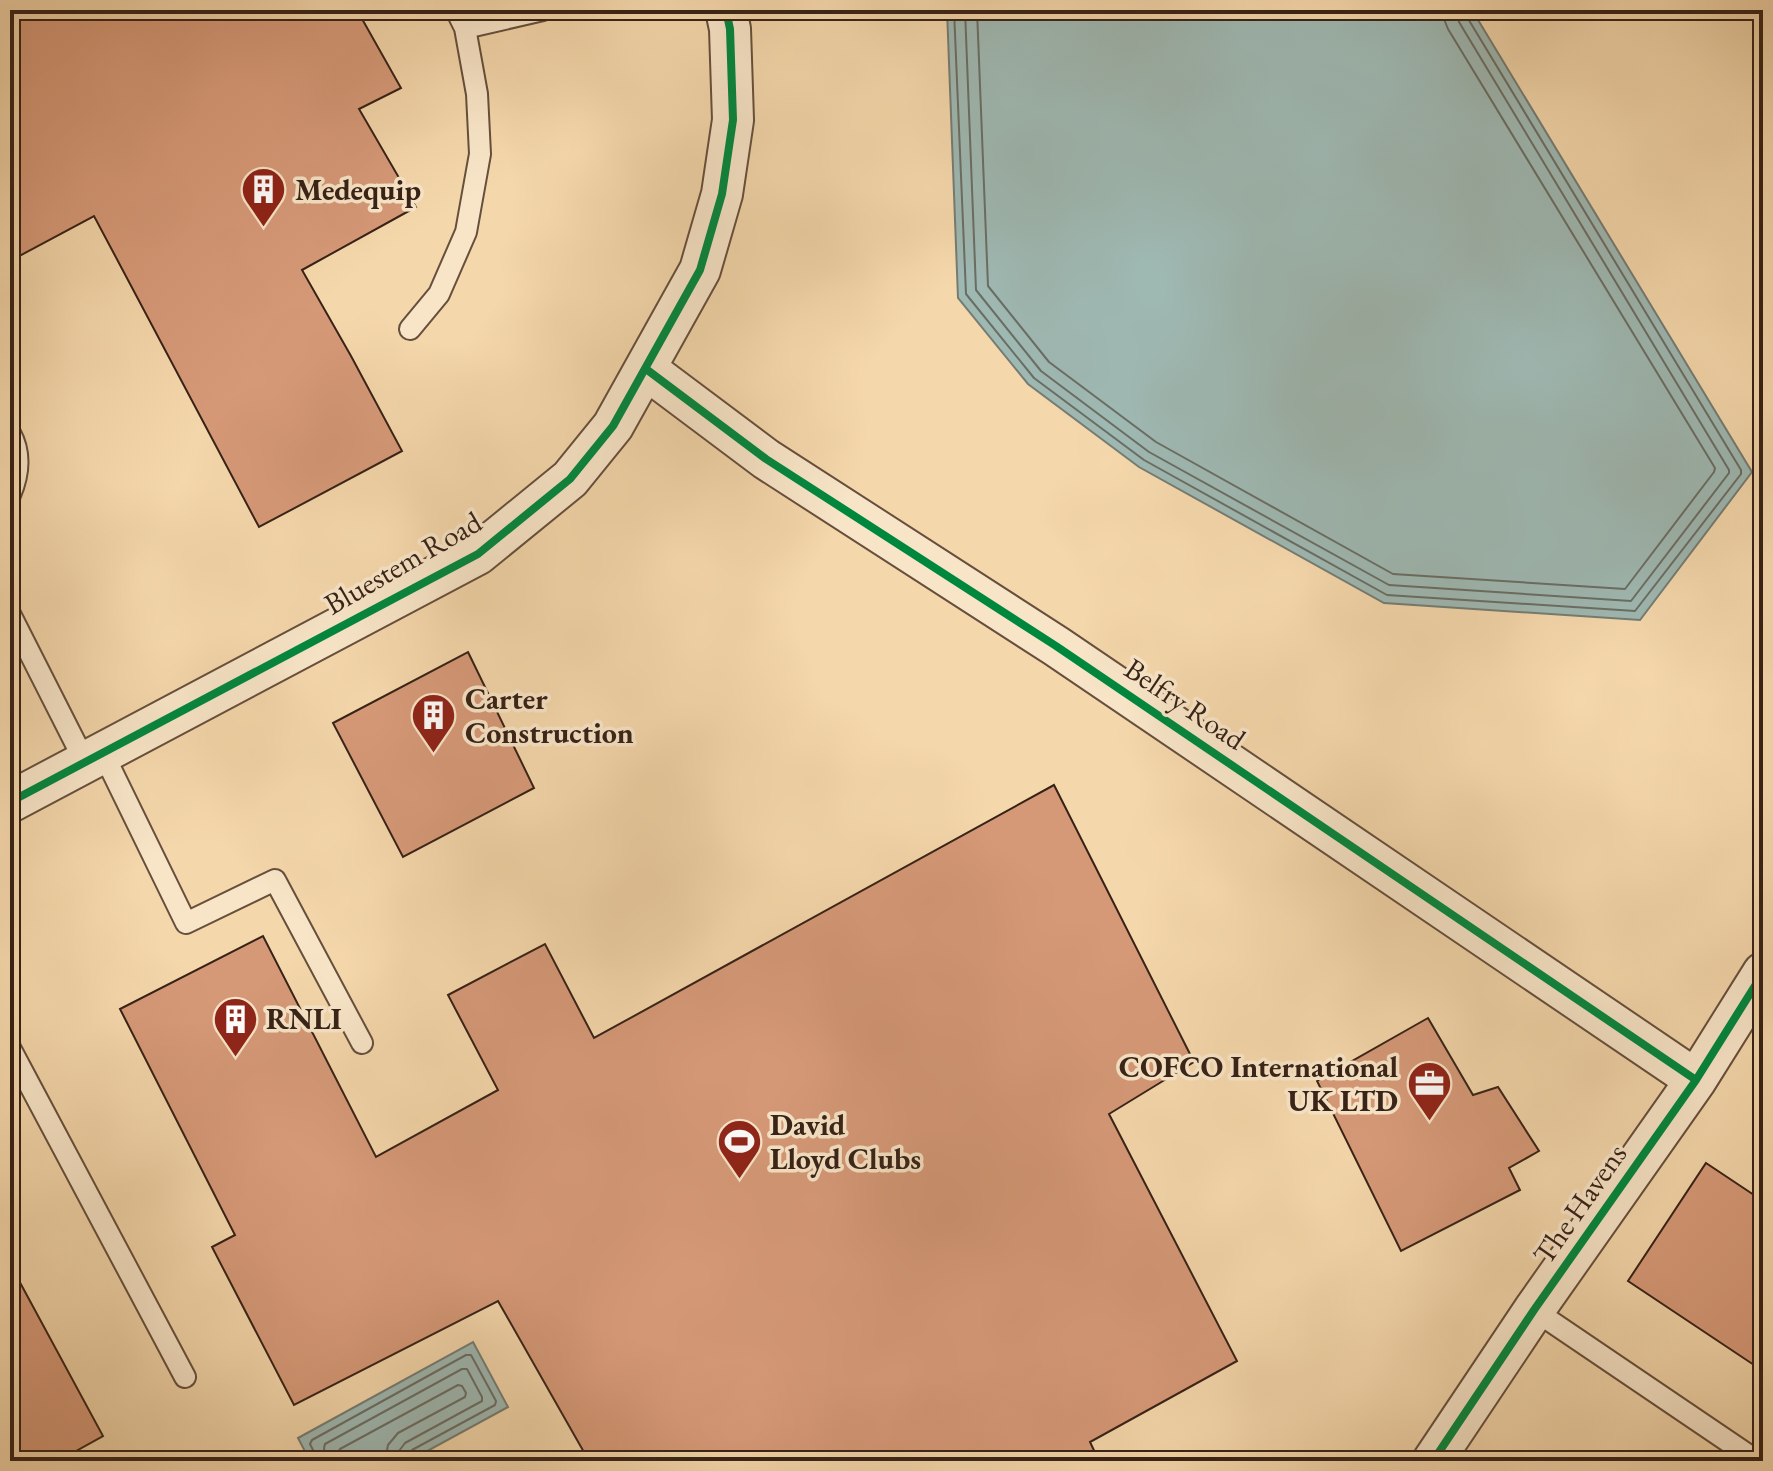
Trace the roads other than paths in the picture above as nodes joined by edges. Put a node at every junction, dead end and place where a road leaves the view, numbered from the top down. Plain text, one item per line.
1 (543, 10) edge
2 (726, 10) edge
3 (461, 19) edge
4 (410, 329) dead end
5 (646, 369) junction
6 (10, 433) edge
7 (10, 495) edge
8 (10, 614) edge
9 (94, 757) junction
10 (10, 802) edge
11 (1763, 973) edge
12 (362, 1043) dead end
13 (10, 1048) edge
14 (1696, 1080) junction
15 (1534, 1310) junction
16 (185, 1377) dead end
17 (1433, 1461) edge
18 (1757, 1461) edge

1 - 3 lane
2 - 5 street, Bluestem Road
3 - 4 lane
5 - 9 street, Bluestem Road
5 - 14 street, Belfry Road
6 - 7 lane
8 - 9 lane
9 - 10 street, Bluestem Road
9 - 12 lane
11 - 14 street, The Havens
13 - 16 lane
14 - 15 street, The Havens
15 - 17 street, The Havens
15 - 18 lane

